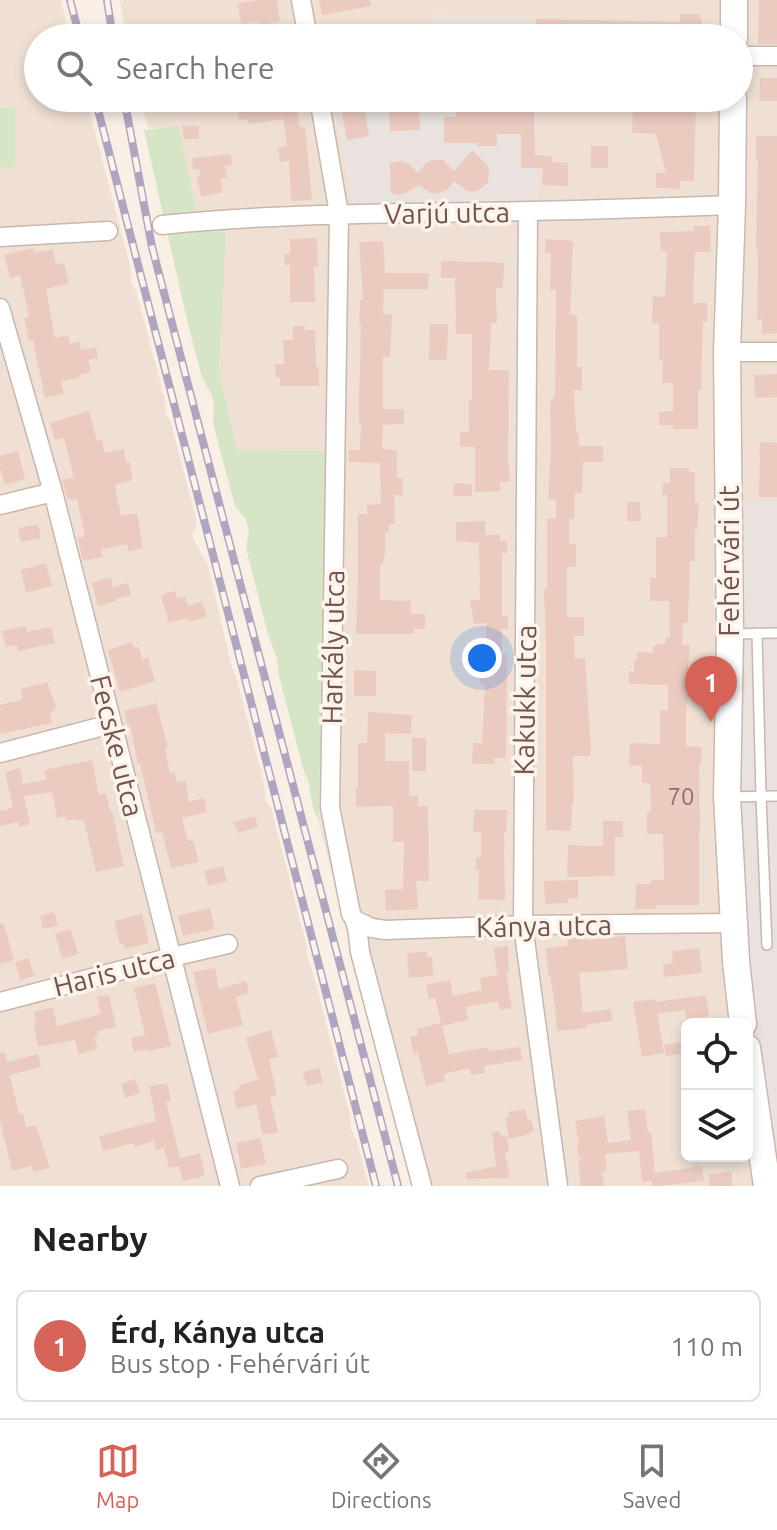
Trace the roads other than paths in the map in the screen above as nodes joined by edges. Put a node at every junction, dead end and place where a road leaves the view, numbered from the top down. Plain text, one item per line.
1 (301, 0) edge
2 (734, 0) edge
3 (305, 24) edge
4 (734, 24) edge
5 (753, 56) edge
6 (777, 56) edge
7 (321, 112) edge
8 (733, 112) edge
9 (732, 205) junction
10 (528, 211) junction
11 (339, 214) junction
12 (162, 225) dead end
13 (108, 231) dead end
14 (0, 237) edge
15 (0, 308) edge
16 (727, 352) junction
17 (777, 352) edge
18 (53, 492) junction
19 (0, 505) edge
20 (757, 633) junction
21 (777, 633) edge
22 (730, 634) junction
23 (111, 724) junction
24 (0, 753) edge
25 (777, 796) edge
26 (727, 797) junction
27 (761, 797) junction
28 (357, 921) junction
29 (734, 923) junction
30 (523, 925) junction
31 (772, 930) edge
32 (228, 944) dead end
33 (767, 945) dead end
34 (172, 957) junction
35 (0, 1002) edge
36 (742, 1018) edge
37 (753, 1089) edge
38 (338, 1169) dead end
39 (230, 1186) edge
40 (260, 1186) edge
41 (422, 1186) edge
42 (558, 1186) edge
43 (767, 1186) edge

1 - 3 street
2 - 4 main road
5 - 6 street
7 - 11 street, Harkály utca
8 - 9 main road, Fehérvári út
9 - 10 street, Varjú utca
9 - 16 main road, Fehérvári út
10 - 11 street, Varjú utca
10 - 30 street, Kakukk utca
11 - 12 street, Varjú utca
11 - 28 street, Harkály utca
13 - 14 street
15 - 18 street, Fecske utca
16 - 17 street
16 - 22 main road, Fehérvári út
18 - 19 street
18 - 23 street, Fecske utca
20 - 21 lane
20 - 22 lane
20 - 27 lane
22 - 26 main road, Fehérvári út
23 - 24 street
23 - 34 street, Fecske utca
25 - 27 lane
26 - 27 lane
26 - 29 main road, Fehérvári út
27 - 31 lane
28 - 30 street, Kánya utca
28 - 41 street, Harkály utca
29 - 30 street, Kánya utca
29 - 36 main road, Fehérvári út
30 - 42 street, Kakukk utca
31 - 33 lane
32 - 34 street, Haris utca
34 - 35 street, Haris utca
34 - 39 street, Fecske utca
37 - 43 main road
38 - 40 street

